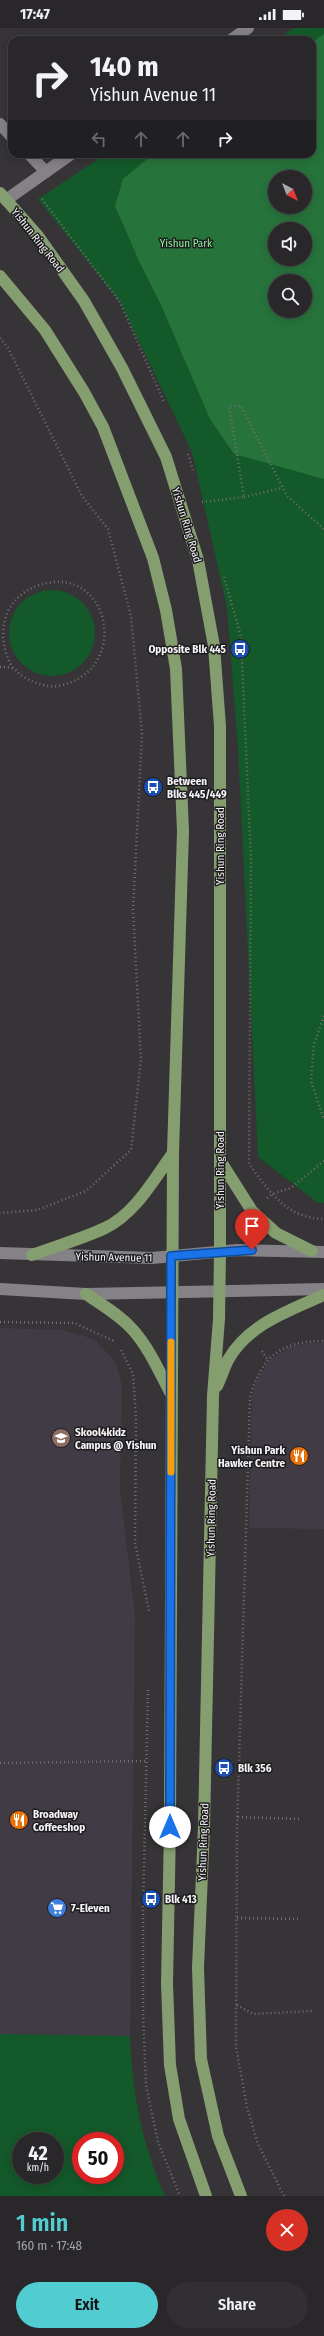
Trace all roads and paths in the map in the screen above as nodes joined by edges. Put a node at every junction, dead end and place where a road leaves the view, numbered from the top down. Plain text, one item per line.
1 (248, 28) edge
2 (237, 36) edge
3 (0, 124) edge
4 (8, 133) edge
5 (33, 158) edge
6 (65, 158) edge
7 (46, 172) junction
8 (3, 197) edge
9 (0, 276) edge
10 (0, 338) edge
11 (282, 488) junction
12 (244, 497) junction
13 (181, 506) junction
14 (324, 529) edge
15 (0, 667) edge
16 (13, 668) junction
17 (324, 1016) edge
18 (324, 1120) edge
19 (173, 1153) junction
20 (221, 1160) junction
21 (324, 1161) edge
22 (0, 1213) edge
23 (324, 1219) edge
24 (220, 1251) junction
25 (318, 1252) edge
26 (0, 1253) edge
27 (32, 1255) junction
28 (171, 1256) junction
29 (0, 1289) edge
30 (324, 1289) edge
31 (219, 1292) junction
32 (172, 1293) junction
33 (86, 1294) junction
34 (324, 1295) edge
35 (0, 1322) edge
36 (324, 1341) edge
37 (117, 1342) dead end
38 (120, 1349) dead end
39 (171, 1393) junction
40 (213, 1396) junction
41 (149, 1619) dead end
42 (148, 1686) dead end
43 (146, 1761) junction
44 (0, 1763) edge
45 (238, 1816) junction
46 (301, 1819) dead end
47 (237, 1918) junction
48 (299, 1919) dead end
49 (236, 2005) junction
50 (312, 2012) dead end
51 (180, 2196) edge
52 (206, 2196) edge
53 (241, 2196) edge
54 (284, 2196) edge

1 - 2 street
3 - 4 street
5 - 7 street
6 - 7 street
7 - 8 street
8 - 13 main road, Yishun Ring Road
9 - 19 main road
10 - 22 path
11 - 12 path
11 - 12 path
11 - 14 path
12 - 13 path
13 - 20 main road, Yishun Ring Road
15 - 16 path
16 - 16 path
17 - 18 path
19 - 27 main road
19 - 28 main road
20 - 24 main road, Yishun Ring Road
20 - 25 main road
21 - 23 path
24 - 25 street, Yishun Avenue 11
24 - 28 street, Yishun Avenue 11
24 - 31 main road, Yishun Ring Road
26 - 27 street, Yishun Avenue 11
27 - 28 street, Yishun Avenue 11
28 - 32 main road
29 - 33 street
30 - 31 street
31 - 32 street
31 - 40 main road, Yishun Ring Road
32 - 33 street
32 - 39 main road
33 - 39 main road
34 - 40 main road
35 - 37 path
36 - 45 path
38 - 41 path
39 - 52 main road
40 - 53 main road, Yishun Ring Road
42 - 43 path
43 - 44 path
43 - 51 path
45 - 46 path
45 - 47 path
47 - 48 path
47 - 49 path
49 - 50 path
49 - 54 path

